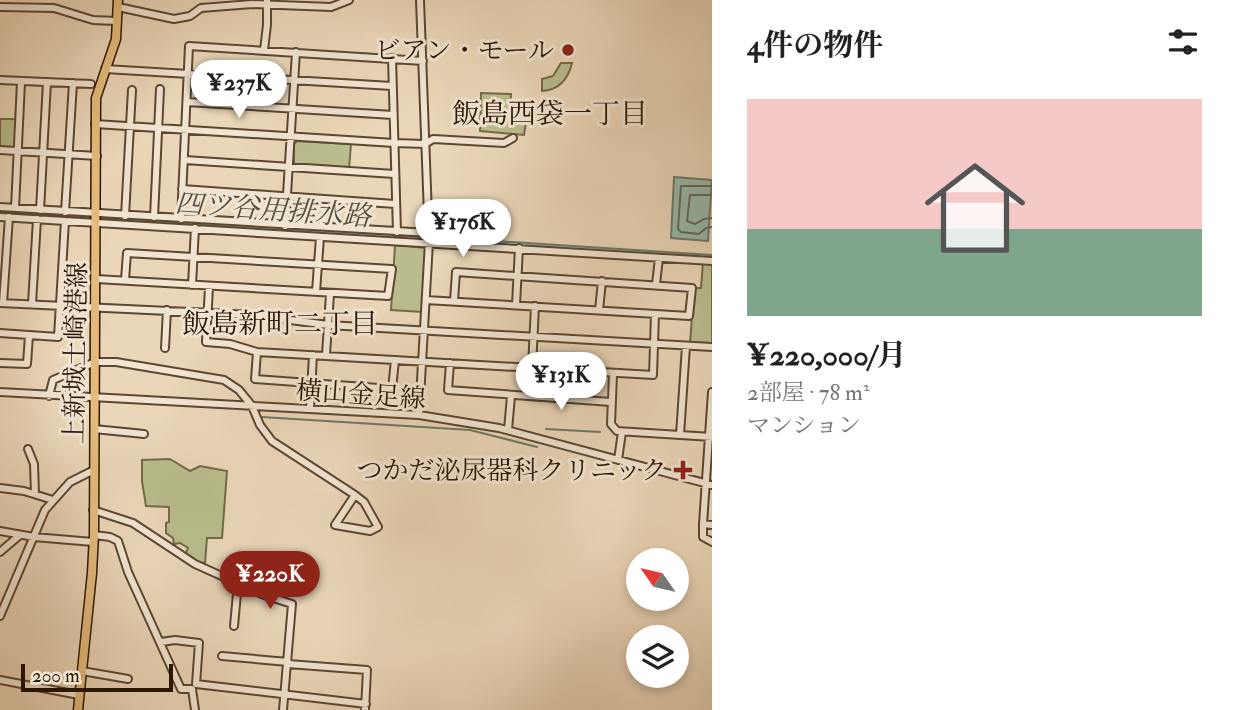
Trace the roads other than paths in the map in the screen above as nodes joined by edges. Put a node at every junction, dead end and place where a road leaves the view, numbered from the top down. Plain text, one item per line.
1 (349, 0) edge
2 (421, 0) edge
3 (267, 2) edge
4 (118, 4) edge
5 (0, 7) edge
6 (117, 21) junction
7 (264, 50) junction
8 (296, 52) junction
9 (392, 58) junction
10 (423, 61) junction
11 (105, 69) junction
12 (189, 75) junction
13 (0, 80) edge
14 (295, 80) junction
15 (21, 82) junction
16 (47, 82) junction
17 (73, 83) junction
18 (91, 84) dead end
19 (392, 86) junction
20 (160, 89) dead end
21 (132, 90) dead end
22 (187, 102) junction
23 (293, 108) junction
24 (393, 114) junction
25 (95, 124) junction
26 (130, 127) junction
27 (157, 129) junction
28 (186, 131) junction
29 (291, 137) junction
30 (513, 138) dead end
31 (394, 143) junction
32 (425, 144) junction
33 (0, 150) edge
34 (19, 151) junction
35 (43, 153) junction
36 (68, 154) junction
37 (97, 156) junction
38 (185, 160) junction
39 (289, 167) junction
40 (394, 174) junction
41 (182, 189) junction
42 (287, 196) junction
43 (395, 204) junction
44 (0, 207) edge
45 (15, 208) junction
46 (40, 210) junction
47 (65, 212) junction
48 (125, 216) junction
49 (0, 217) edge
50 (154, 217) junction
51 (9, 218) junction
52 (97, 218) junction
53 (37, 219) junction
54 (181, 219) junction
55 (65, 221) junction
56 (196, 225) junction
57 (285, 226) junction
58 (397, 232) junction
59 (320, 237) junction
60 (429, 238) junction
61 (519, 248) junction
62 (194, 256) junction
63 (659, 258) junction
64 (712, 261) edge
65 (319, 263) junction
66 (518, 276) junction
67 (96, 279) junction
68 (125, 280) junction
69 (601, 281) junction
70 (192, 285) junction
71 (656, 285) junction
72 (209, 287) junction
73 (316, 292) junction
74 (330, 293) junction
75 (426, 300) junction
76 (454, 301) junction
77 (1, 303) edge
78 (32, 304) junction
79 (61, 304) junction
80 (516, 305) junction
81 (95, 306) junction
82 (535, 306) junction
83 (167, 310) junction
84 (599, 310) junction
85 (207, 312) junction
86 (655, 314) junction
87 (328, 325) junction
88 (424, 330) junction
89 (0, 332) edge
90 (29, 335) junction
91 (533, 337) junction
92 (653, 344) junction
93 (686, 346) junction
94 (712, 347) edge
95 (165, 348) dead end
96 (257, 352) junction
97 (313, 355) junction
98 (326, 355) junction
99 (395, 360) junction
100 (95, 362) junction
101 (422, 362) junction
102 (0, 363) edge
103 (450, 363) junction
104 (532, 367) junction
105 (613, 374) junction
106 (311, 383) junction
107 (0, 392) edge
108 (712, 392) edge
109 (49, 396) junction
110 (511, 396) junction
111 (94, 398) junction
112 (611, 402) junction
113 (712, 402) edge
114 (252, 406) junction
115 (310, 409) junction
116 (419, 415) junction
117 (94, 429) junction
118 (508, 430) junction
119 (622, 432) junction
120 (144, 434) dead end
121 (680, 435) junction
122 (710, 437) edge
123 (28, 449) dead end
124 (618, 460) junction
125 (94, 470) junction
126 (709, 485) edge
127 (0, 488) edge
128 (35, 493) junction
129 (355, 495) junction
130 (53, 500) junction
131 (93, 510) junction
132 (703, 524) junction
133 (712, 525) edge
134 (0, 531) edge
135 (20, 535) junction
136 (34, 537) junction
137 (94, 539) junction
138 (712, 542) edge
139 (0, 552) edge
140 (238, 583) junction
141 (0, 616) edge
142 (234, 626) dead end
143 (161, 642) junction
144 (222, 656) dead end
145 (288, 663) junction
146 (82, 671) junction
147 (128, 679) dead end
148 (0, 680) edge
149 (79, 695) junction
150 (284, 696) junction
151 (366, 707) edge
152 (78, 710) edge
153 (195, 710) edge
154 (283, 710) edge

1 - 3 street
2 - 10 street
3 - 4 street
3 - 7 street
4 - 6 main road, 上新城土崎港線
5 - 6 street
6 - 11 main road, 上新城土崎港線
7 - 8 street
7 - 12 street
8 - 9 street
8 - 14 street
9 - 10 street
9 - 19 street
10 - 32 street
11 - 12 street
11 - 25 main road, 上新城土崎港線
12 - 14 street
12 - 22 street
13 - 15 street
14 - 19 street
14 - 23 street
15 - 16 street
15 - 34 street
16 - 17 street
16 - 35 street
17 - 18 street
17 - 36 street
19 - 24 street
20 - 27 street
21 - 26 street
22 - 23 street
22 - 28 street
23 - 24 street
23 - 29 street
24 - 31 street
25 - 26 street
25 - 37 main road, 上新城土崎港線
26 - 27 street
26 - 48 street
27 - 28 street
27 - 50 street
28 - 29 street
28 - 38 street
29 - 31 street
29 - 39 street
30 - 32 street
31 - 32 street
31 - 40 street
32 - 60 street
33 - 34 street
34 - 35 street
34 - 45 street
35 - 36 street
35 - 46 street
36 - 37 street
36 - 47 street
37 - 52 main road, 上新城土崎港線
38 - 39 street
38 - 41 street
39 - 40 street
39 - 42 street
40 - 43 street
41 - 42 street
41 - 54 street
42 - 43 street
42 - 57 street
43 - 58 street
44 - 45 street
45 - 46 street
46 - 47 street
47 - 52 street
48 - 50 street
48 - 52 street
49 - 51 street
50 - 54 street
51 - 53 street
51 - 77 street
52 - 55 street
52 - 56 street
52 - 67 main road, 上新城土崎港線
53 - 55 street
53 - 78 street
54 - 56 street
55 - 79 street
56 - 57 street
56 - 59 street
56 - 62 street
57 - 58 street
58 - 60 street
59 - 60 street
59 - 65 street
60 - 61 street
60 - 75 street
61 - 63 street
61 - 66 street
62 - 65 street
62 - 68 street
62 - 70 street
63 - 64 street
63 - 71 street
65 - 73 street
65 - 74 street
66 - 69 street
66 - 76 street
66 - 80 street
67 - 68 street
67 - 81 main road, 上新城土崎港線
68 - 70 street
69 - 71 street
69 - 84 street
70 - 72 street
71 - 86 street
72 - 73 street
72 - 85 street
73 - 74 street
74 - 87 street
75 - 76 street
75 - 88 street
76 - 80 street
77 - 78 street
78 - 79 street
79 - 81 street
79 - 90 street
80 - 82 street
81 - 83 street
81 - 100 main road, 上新城土崎港線
82 - 84 street
82 - 91 street
83 - 85 street
83 - 95 street
84 - 86 street
85 - 87 street
85 - 96 street
86 - 92 street
87 - 88 street
87 - 98 street
88 - 91 street
88 - 101 street
89 - 90 street
90 - 102 street
91 - 92 street
91 - 104 street
92 - 93 street
92 - 105 street
93 - 94 street
93 - 121 street
96 - 97 street
96 - 106 street
97 - 98 street
97 - 106 street
98 - 99 street
99 - 101 street
99 - 106 street
100 - 109 street
100 - 111 main road, 上新城土崎港線
100 - 114 street
101 - 103 street
101 - 116 street
103 - 104 street
103 - 110 street
104 - 105 street
105 - 112 street
106 - 115 street
107 - 109 street, 横山金足線
108 - 113 street
109 - 111 street, 横山金足線
110 - 112 street
110 - 118 street
111 - 114 street, 横山金足線
111 - 117 main road, 上新城土崎港線
112 - 119 street
113 - 122 street
114 - 115 street, 横山金足線
114 - 129 street
115 - 116 street, 横山金足線
116 - 118 street, 横山金足線
117 - 120 street
117 - 125 main road, 上新城土崎港線
118 - 124 street, 横山金足線
119 - 121 street
119 - 124 street
121 - 122 street
122 - 126 street
123 - 128 street
124 - 126 street, 横山金足線
125 - 130 street
125 - 131 main road, 上新城土崎港線
126 - 132 street
127 - 128 street
128 - 130 street
129 - 129 street
130 - 136 street
131 - 137 main road, 上新城土崎港線
131 - 140 street
132 - 133 street
132 - 138 street
134 - 135 street
135 - 136 street
135 - 139 street
136 - 137 street
136 - 141 street
137 - 143 street
137 - 146 main road, 上新城土崎港線
140 - 142 street
140 - 145 street
143 - 150 street
143 - 153 street
144 - 145 street
145 - 150 street
145 - 151 street
146 - 147 street
146 - 149 main road, 上新城土崎港線
148 - 149 street
149 - 152 main road, 上新城土崎港線
150 - 151 street
150 - 154 street

